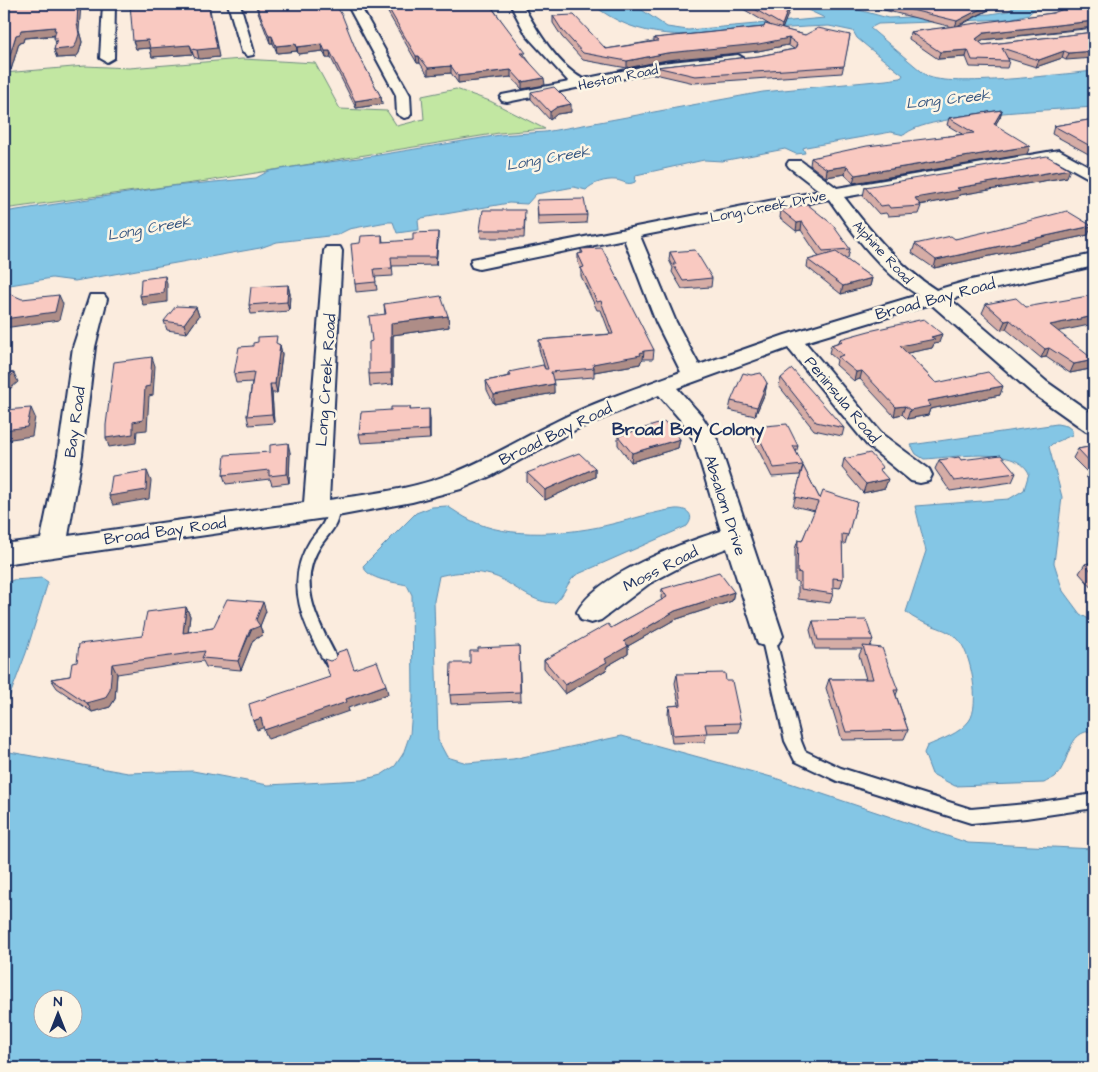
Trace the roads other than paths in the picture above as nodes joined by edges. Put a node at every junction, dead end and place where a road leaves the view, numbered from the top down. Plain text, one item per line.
1 (108, 4) edge
2 (234, 4) edge
3 (353, 4) edge
4 (516, 4) edge
5 (248, 52) dead end
6 (751, 57) edge
7 (107, 58) dead end
8 (580, 83) junction
9 (508, 98) dead end
10 (404, 114) dead end
11 (795, 164) dead end
12 (1094, 176) edge
13 (833, 193) junction
14 (630, 233) junction
15 (333, 251) dead end
16 (1094, 260) edge
17 (479, 263) dead end
18 (932, 297) junction
19 (97, 299) dead end
20 (792, 339) junction
21 (694, 374) junction
22 (663, 386) junction
23 (1094, 426) edge
24 (920, 475) dead end
25 (324, 509) junction
26 (735, 536) junction
27 (53, 546) junction
28 (4, 554) edge
29 (591, 612) dead end
30 (768, 636) joint
31 (332, 662) edge
32 (1094, 801) edge

1 - 7 street
2 - 5 street
3 - 10 street
4 - 8 street
6 - 8 street, Heston Road
8 - 9 street, Heston Road
11 - 13 street, Alphine Road
12 - 13 street, Long Creek Drive
13 - 14 street, Long Creek Drive
13 - 18 street, Alphine Road
14 - 17 street, Long Creek Drive
14 - 21 street
15 - 25 street, Long Creek Road
16 - 18 street, Broad Bay Road
18 - 20 street, Broad Bay Road
18 - 23 street, Alphine Road
19 - 27 street, Bay Road
20 - 21 street, Broad Bay Road
20 - 24 street, Peninsula Road
21 - 22 street, Broad Bay Road
22 - 25 street, Broad Bay Road
22 - 26 street, Absalom Drive
25 - 27 street, Broad Bay Road
25 - 31 lane
26 - 29 street, Moss Road
26 - 30 street, Absalom Drive
27 - 28 street, Broad Bay Road
30 - 32 lane

